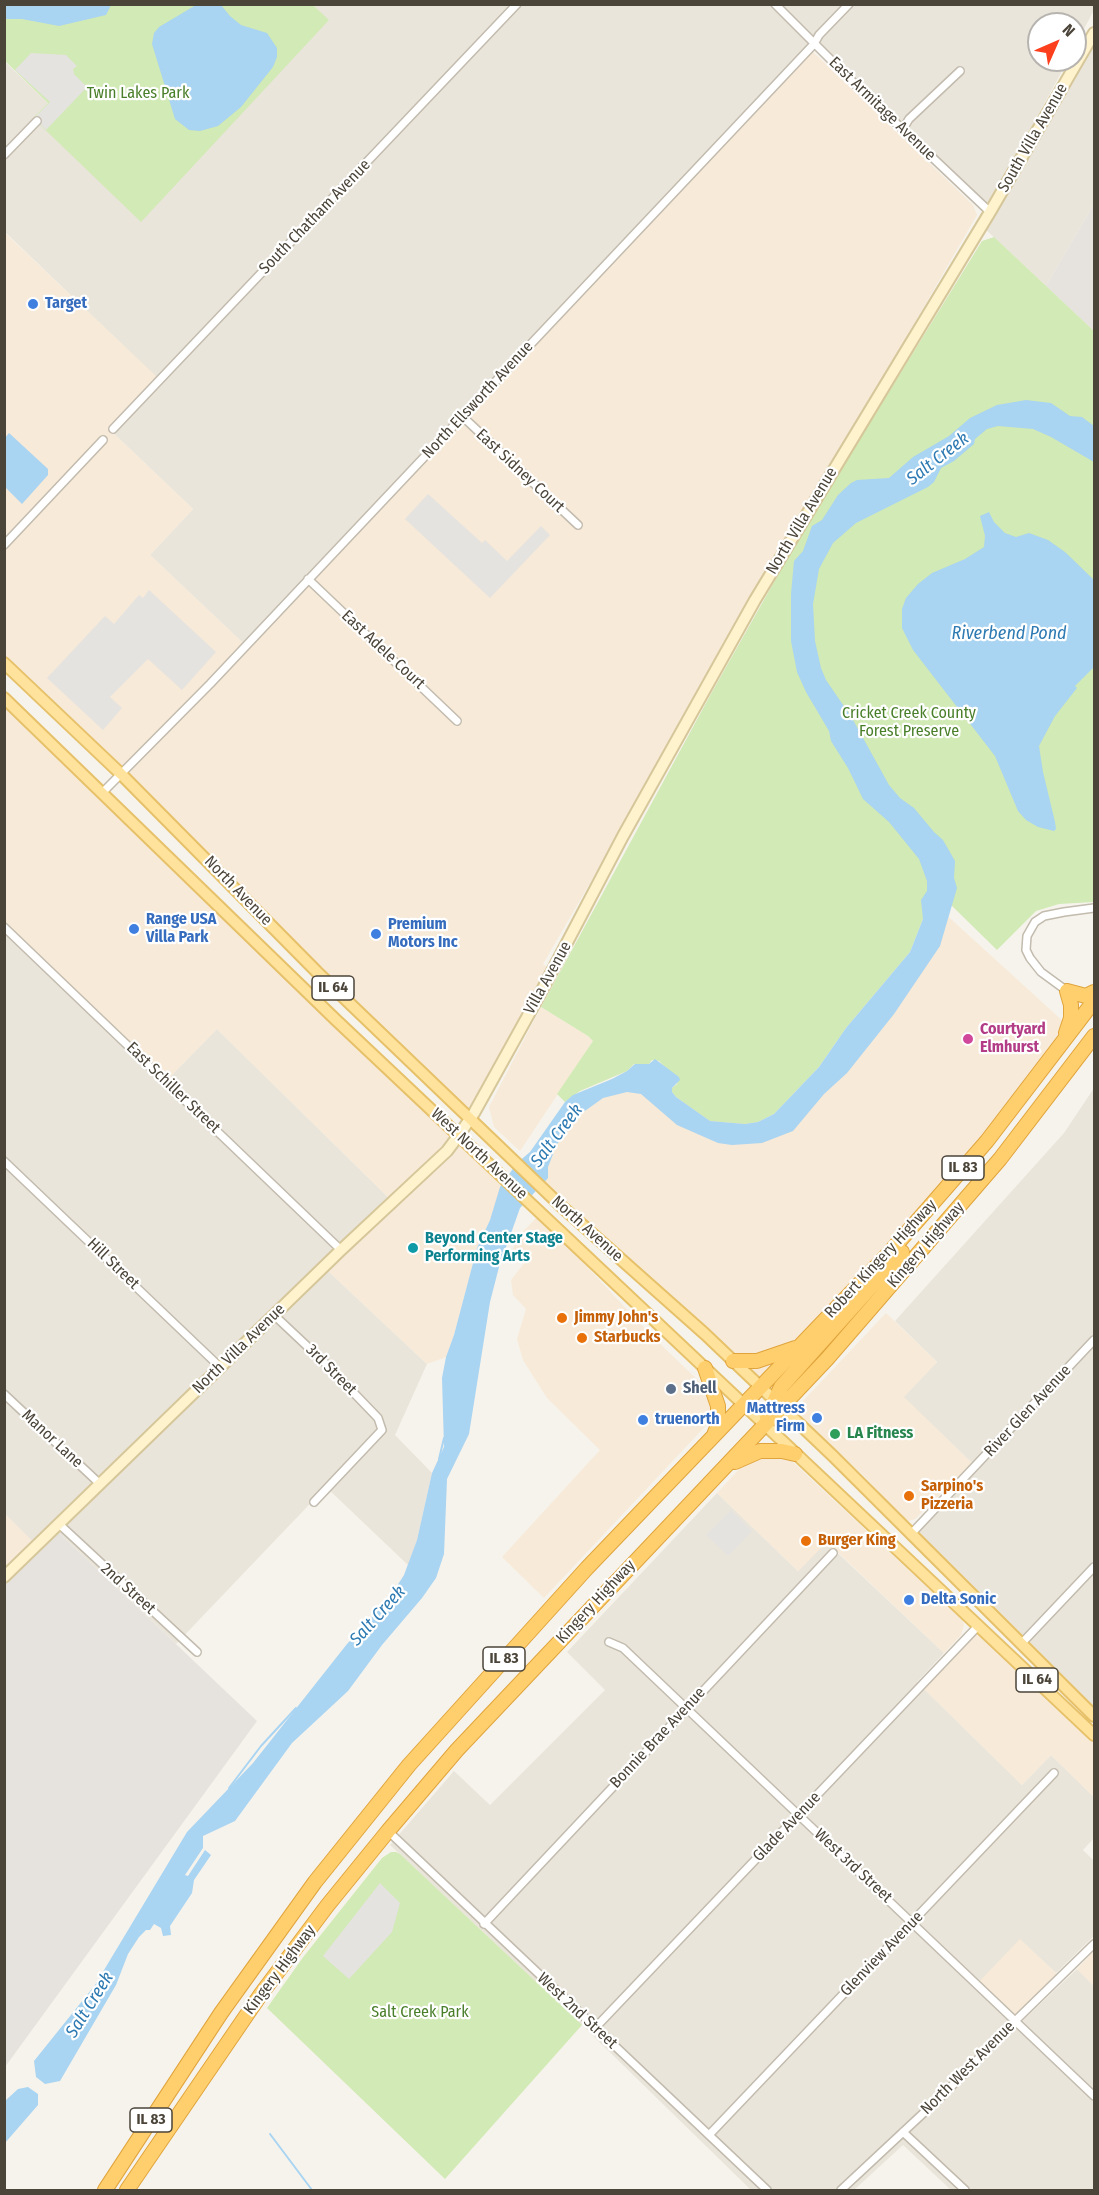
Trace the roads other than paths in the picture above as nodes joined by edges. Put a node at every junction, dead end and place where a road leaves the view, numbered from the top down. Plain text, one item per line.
1 (517, 4) edge
2 (775, 4) edge
3 (849, 4) edge
4 (1095, 33) edge
5 (814, 44) junction
6 (960, 71) dead end
7 (37, 121) dead end
8 (903, 129) junction
9 (4, 155) edge
10 (990, 212) junction
11 (462, 417) junction
12 (113, 429) dead end
13 (104, 440) dead end
14 (578, 525) dead end
15 (4, 545) edge
16 (308, 579) junction
17 (4, 663) edge
18 (4, 698) edge
19 (457, 721) dead end
20 (121, 774) junction
21 (103, 792) junction
22 (623, 836) joint
23 (1095, 908) edge
24 (4, 927) edge
25 (1067, 992) junction
26 (1095, 992) edge
27 (1095, 1001) edge
28 (1095, 1035) edge
29 (1063, 1042) junction
30 (470, 1119) junction
31 (459, 1135) junction
32 (4, 1161) edge
33 (928, 1209) junction
34 (341, 1250) junction
35 (274, 1316) junction
36 (1095, 1340) edge
37 (800, 1346) junction
38 (733, 1361) junction
39 (220, 1368) junction
40 (705, 1368) junction
41 (760, 1387) junction
42 (4, 1394) edge
43 (743, 1404) junction
44 (778, 1404) junction
45 (764, 1425) junction
46 (713, 1439) junction
47 (795, 1454) junction
48 (722, 1469) junction
49 (100, 1484) junction
50 (314, 1502) dead end
51 (59, 1524) junction
52 (911, 1534) junction
53 (833, 1553) dead end
54 (1095, 1567) edge
55 (4, 1577) edge
56 (979, 1625) junction
57 (609, 1642) dead end
58 (1022, 1643) junction
59 (197, 1652) dead end
60 (687, 1709) junction
61 (1095, 1716) edge
62 (1095, 1735) edge
63 (1054, 1773) dead end
64 (798, 1815) junction
65 (388, 1832) junction
66 (912, 1922) junction
67 (484, 1924) junction
68 (1095, 1944) edge
69 (1015, 2021) junction
70 (595, 2028) junction
71 (1095, 2096) edge
72 (903, 2132) junction
73 (709, 2135) junction
74 (105, 2190) edge
75 (127, 2190) edge
76 (767, 2190) edge
77 (841, 2190) edge
78 (965, 2190) edge

1 - 12 street, South Chatham Avenue
2 - 5 street, East Armitage Avenue
3 - 5 street, North Ellsworth Avenue
4 - 10 main road, South Villa Avenue
5 - 8 street, East Armitage Avenue
5 - 11 street, North Ellsworth Avenue
6 - 8 street
7 - 9 street
8 - 10 street, East Armitage Avenue
10 - 22 main road, North Villa Avenue
11 - 14 street, East Sidney Court
11 - 16 street, North Ellsworth Avenue
13 - 15 street
16 - 19 street, East Adele Court
16 - 20 street, North Ellsworth Avenue
17 - 20 main road, North Avenue / IL 64
18 - 21 main road, IL 64
20 - 21 street, North Ellsworth Avenue
20 - 30 main road, North Avenue / IL 64
21 - 31 main road, West North Avenue / IL 64
22 - 30 main road, Villa Avenue
23 - 25 street
24 - 34 street, East Schiller Street
25 - 26 highway
25 - 29 highway
27 - 29 highway, Robert Kingery Highway / IL 83
28 - 44 highway, Kingery Highway / IL 83
29 - 33 highway, Robert Kingery Highway / IL 83
30 - 31 main road, North Villa Avenue
30 - 38 main road, North Avenue / IL 64
31 - 34 main road, North Villa Avenue
31 - 40 main road, West North Avenue / IL 64
32 - 39 street, Hill Street
33 - 37 highway, Robert Kingery Highway / IL 83
33 - 44 highway
34 - 35 main road, North Villa Avenue
35 - 39 main road, North Villa Avenue
35 - 50 street, 3rd Street
36 - 52 street, River Glen Avenue
37 - 38 highway
37 - 41 highway, Kingery Highway / IL 83
38 - 41 main road, North Avenue / IL 64
39 - 49 main road, North Villa Avenue
40 - 43 main road, West North Avenue / IL 64
40 - 46 highway
41 - 43 highway, Kingery Highway / IL 83
41 - 44 main road, North Avenue / IL 64
42 - 49 street, Manor Lane
43 - 45 main road, West North Avenue / IL 64
43 - 46 highway, Kingery Highway / IL 83
44 - 45 highway, Kingery Highway / IL 83
44 - 52 main road, North Avenue / IL 64
45 - 47 main road, West North Avenue / IL 64
45 - 48 highway, Kingery Highway / IL 83
46 - 74 highway, Kingery Highway / IL 83
47 - 48 highway
47 - 56 main road, West North Avenue / IL 64
48 - 65 highway, Kingery Highway / IL 83
49 - 51 main road, North Villa Avenue
51 - 55 main road, North Villa Avenue
51 - 59 street, 2nd Street
52 - 58 main road, North Avenue / IL 64
53 - 60 street, Bonnie Brae Avenue
54 - 58 street
56 - 62 main road, West North Avenue / IL 64
56 - 64 street, Glade Avenue
57 - 60 street, West 3rd Street
58 - 61 main road, North Avenue / IL 64
60 - 64 street, West 3rd Street
60 - 67 street, Bonnie Brae Avenue
63 - 66 street, Glenview Avenue
64 - 66 street, West 3rd Street
64 - 70 street, Glade Avenue
65 - 67 street, West 2nd Street
65 - 75 highway, Kingery Highway / IL 83
66 - 69 street, West 3rd Street
66 - 73 street, Glenview Avenue
67 - 70 street, West 2nd Street
68 - 69 street, North West Avenue
69 - 71 street, West 3rd Street
69 - 72 street, North West Avenue
70 - 73 street, West 2nd Street
72 - 77 street, North West Avenue
72 - 78 street
73 - 76 street, West 2nd Street

